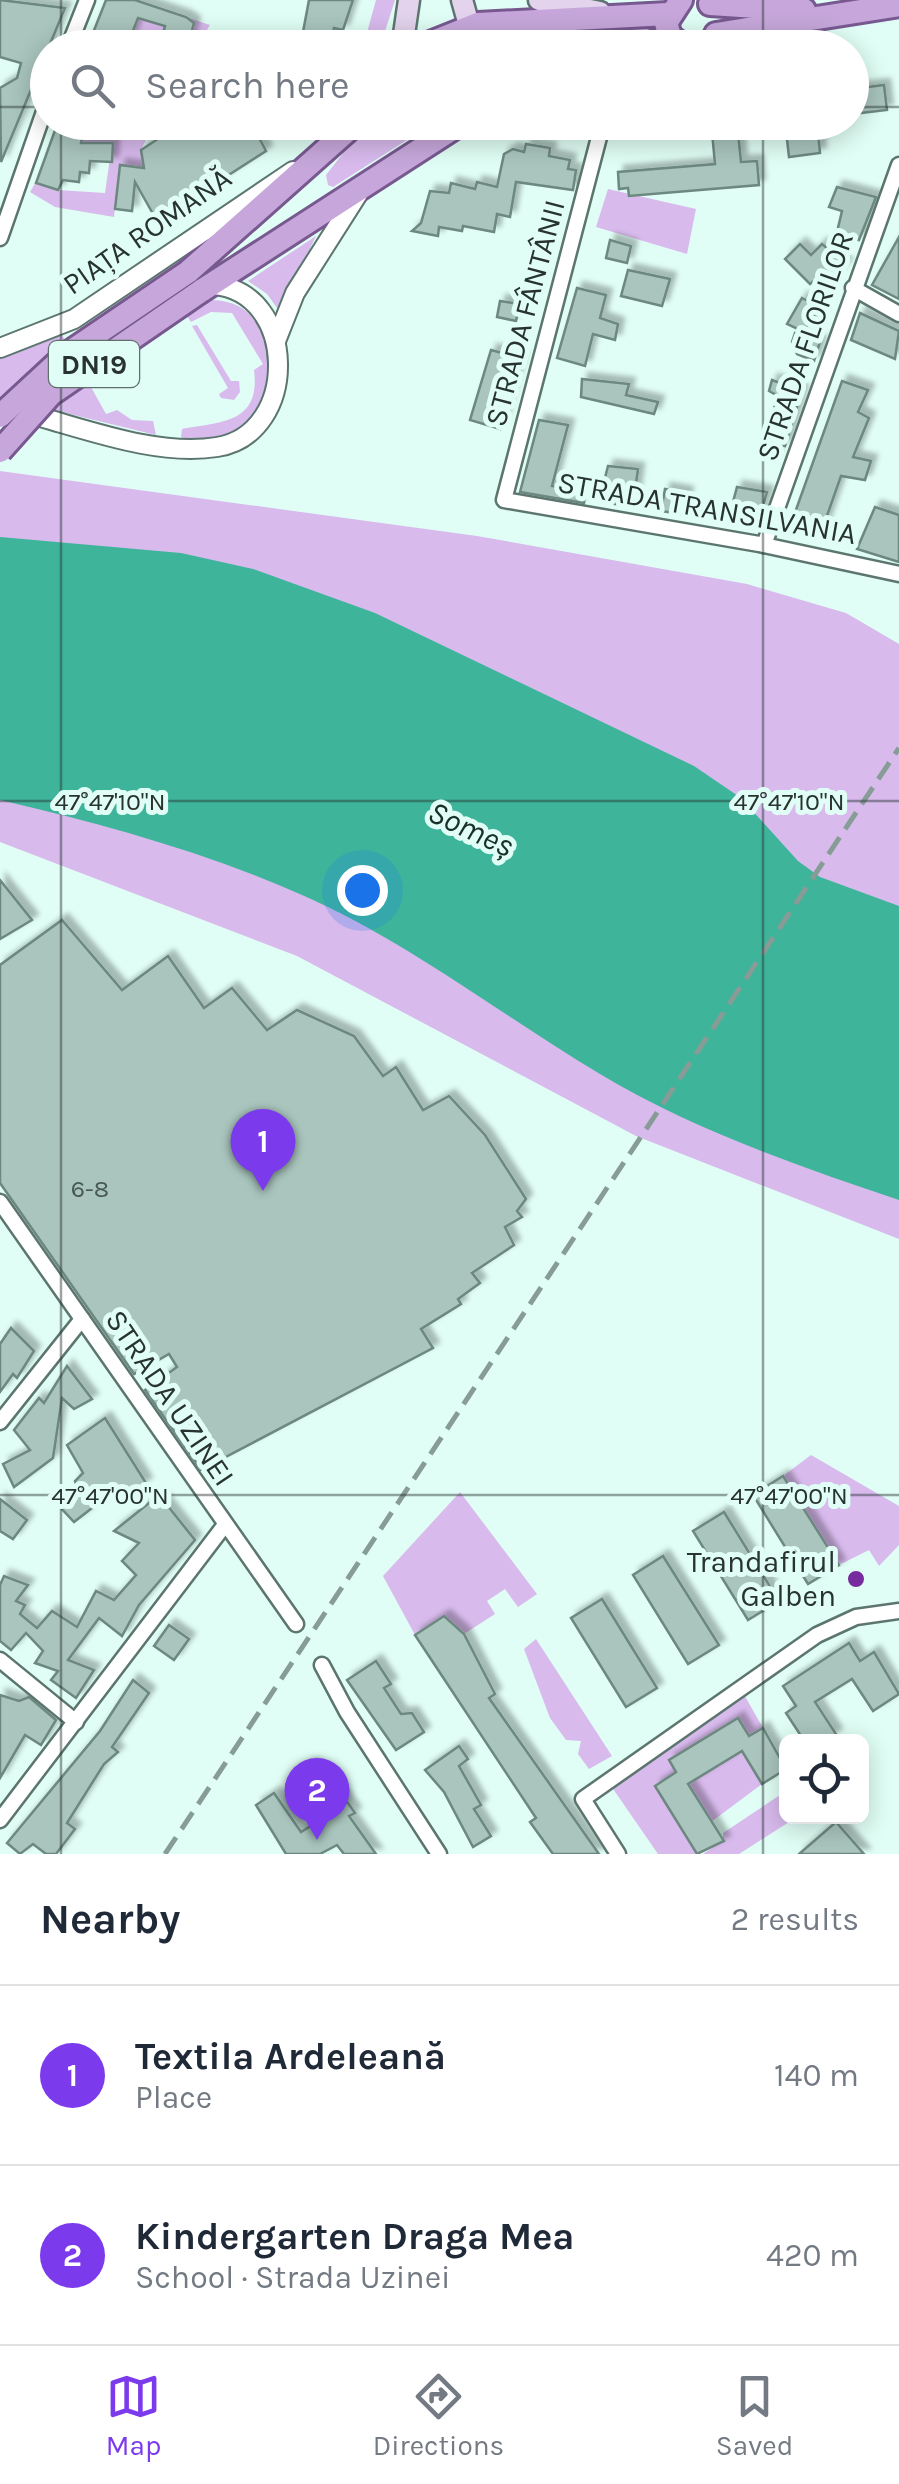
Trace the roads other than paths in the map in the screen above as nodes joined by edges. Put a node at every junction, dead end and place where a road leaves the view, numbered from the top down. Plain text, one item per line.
1 (87, 0) edge
2 (462, 0) edge
3 (539, 0) edge
4 (707, 1) edge
5 (408, 4) edge
6 (899, 5) edge
7 (842, 13) junction
8 (622, 16) junction
9 (676, 17) edge
10 (75, 30) edge
11 (396, 30) edge
12 (404, 30) edge
13 (471, 30) edge
14 (536, 30) edge
15 (713, 30) edge
16 (761, 30) edge
17 (34, 140) edge
18 (339, 140) edge
19 (432, 140) edge
20 (598, 140) edge
21 (325, 155) junction
22 (899, 165) edge
23 (358, 193) junction
24 (0, 238) edge
25 (200, 283) junction
26 (853, 288) junction
27 (899, 314) edge
28 (276, 341) junction
29 (0, 348) edge
30 (0, 406) edge
31 (0, 416) edge
32 (0, 451) edge
33 (504, 500) joint
34 (764, 545) junction
35 (899, 574) edge
36 (0, 1202) edge
37 (82, 1319) junction
38 (0, 1422) edge
39 (224, 1526) junction
40 (899, 1611) edge
41 (296, 1624) dead end
42 (0, 1660) edge
43 (322, 1665) dead end
44 (76, 1722) junction
45 (0, 1820) edge
46 (439, 1854) edge
47 (618, 1854) edge

1 - 10 street
2 - 13 main road
3 - 8 main road
4 - 7 main road
4 - 15 main road
5 - 11 main road
5 - 12 main road
6 - 7 main road
7 - 16 main road
8 - 9 main road
8 - 14 main road
17 - 24 street
18 - 21 main road, PIAȚA ROMANĂ / DN19
19 - 23 main road, DN19
20 - 33 street, STRADA FÂNTÂNII
21 - 25 main road, PIAȚA ROMANĂ / DN19
21 - 29 street, PIAȚA ROMANĂ
22 - 26 street, STRADA FLORILOR
23 - 25 main road, DN19
23 - 28 street
25 - 28 street
25 - 31 main road, DN19, bridge
25 - 32 main road, DN19, bridge
26 - 27 street
26 - 34 street, STRADA FLORILOR
28 - 30 street
33 - 34 street, STRADA TRANSILVANIA
34 - 35 street, STRADA TRANSILVANIA
36 - 37 street, STRADA UZINEI
37 - 38 street
37 - 39 street, STRADA UZINEI
39 - 41 street, STRADA UZINEI
39 - 44 street
40 - 47 street
42 - 44 street
43 - 46 street
44 - 45 street

